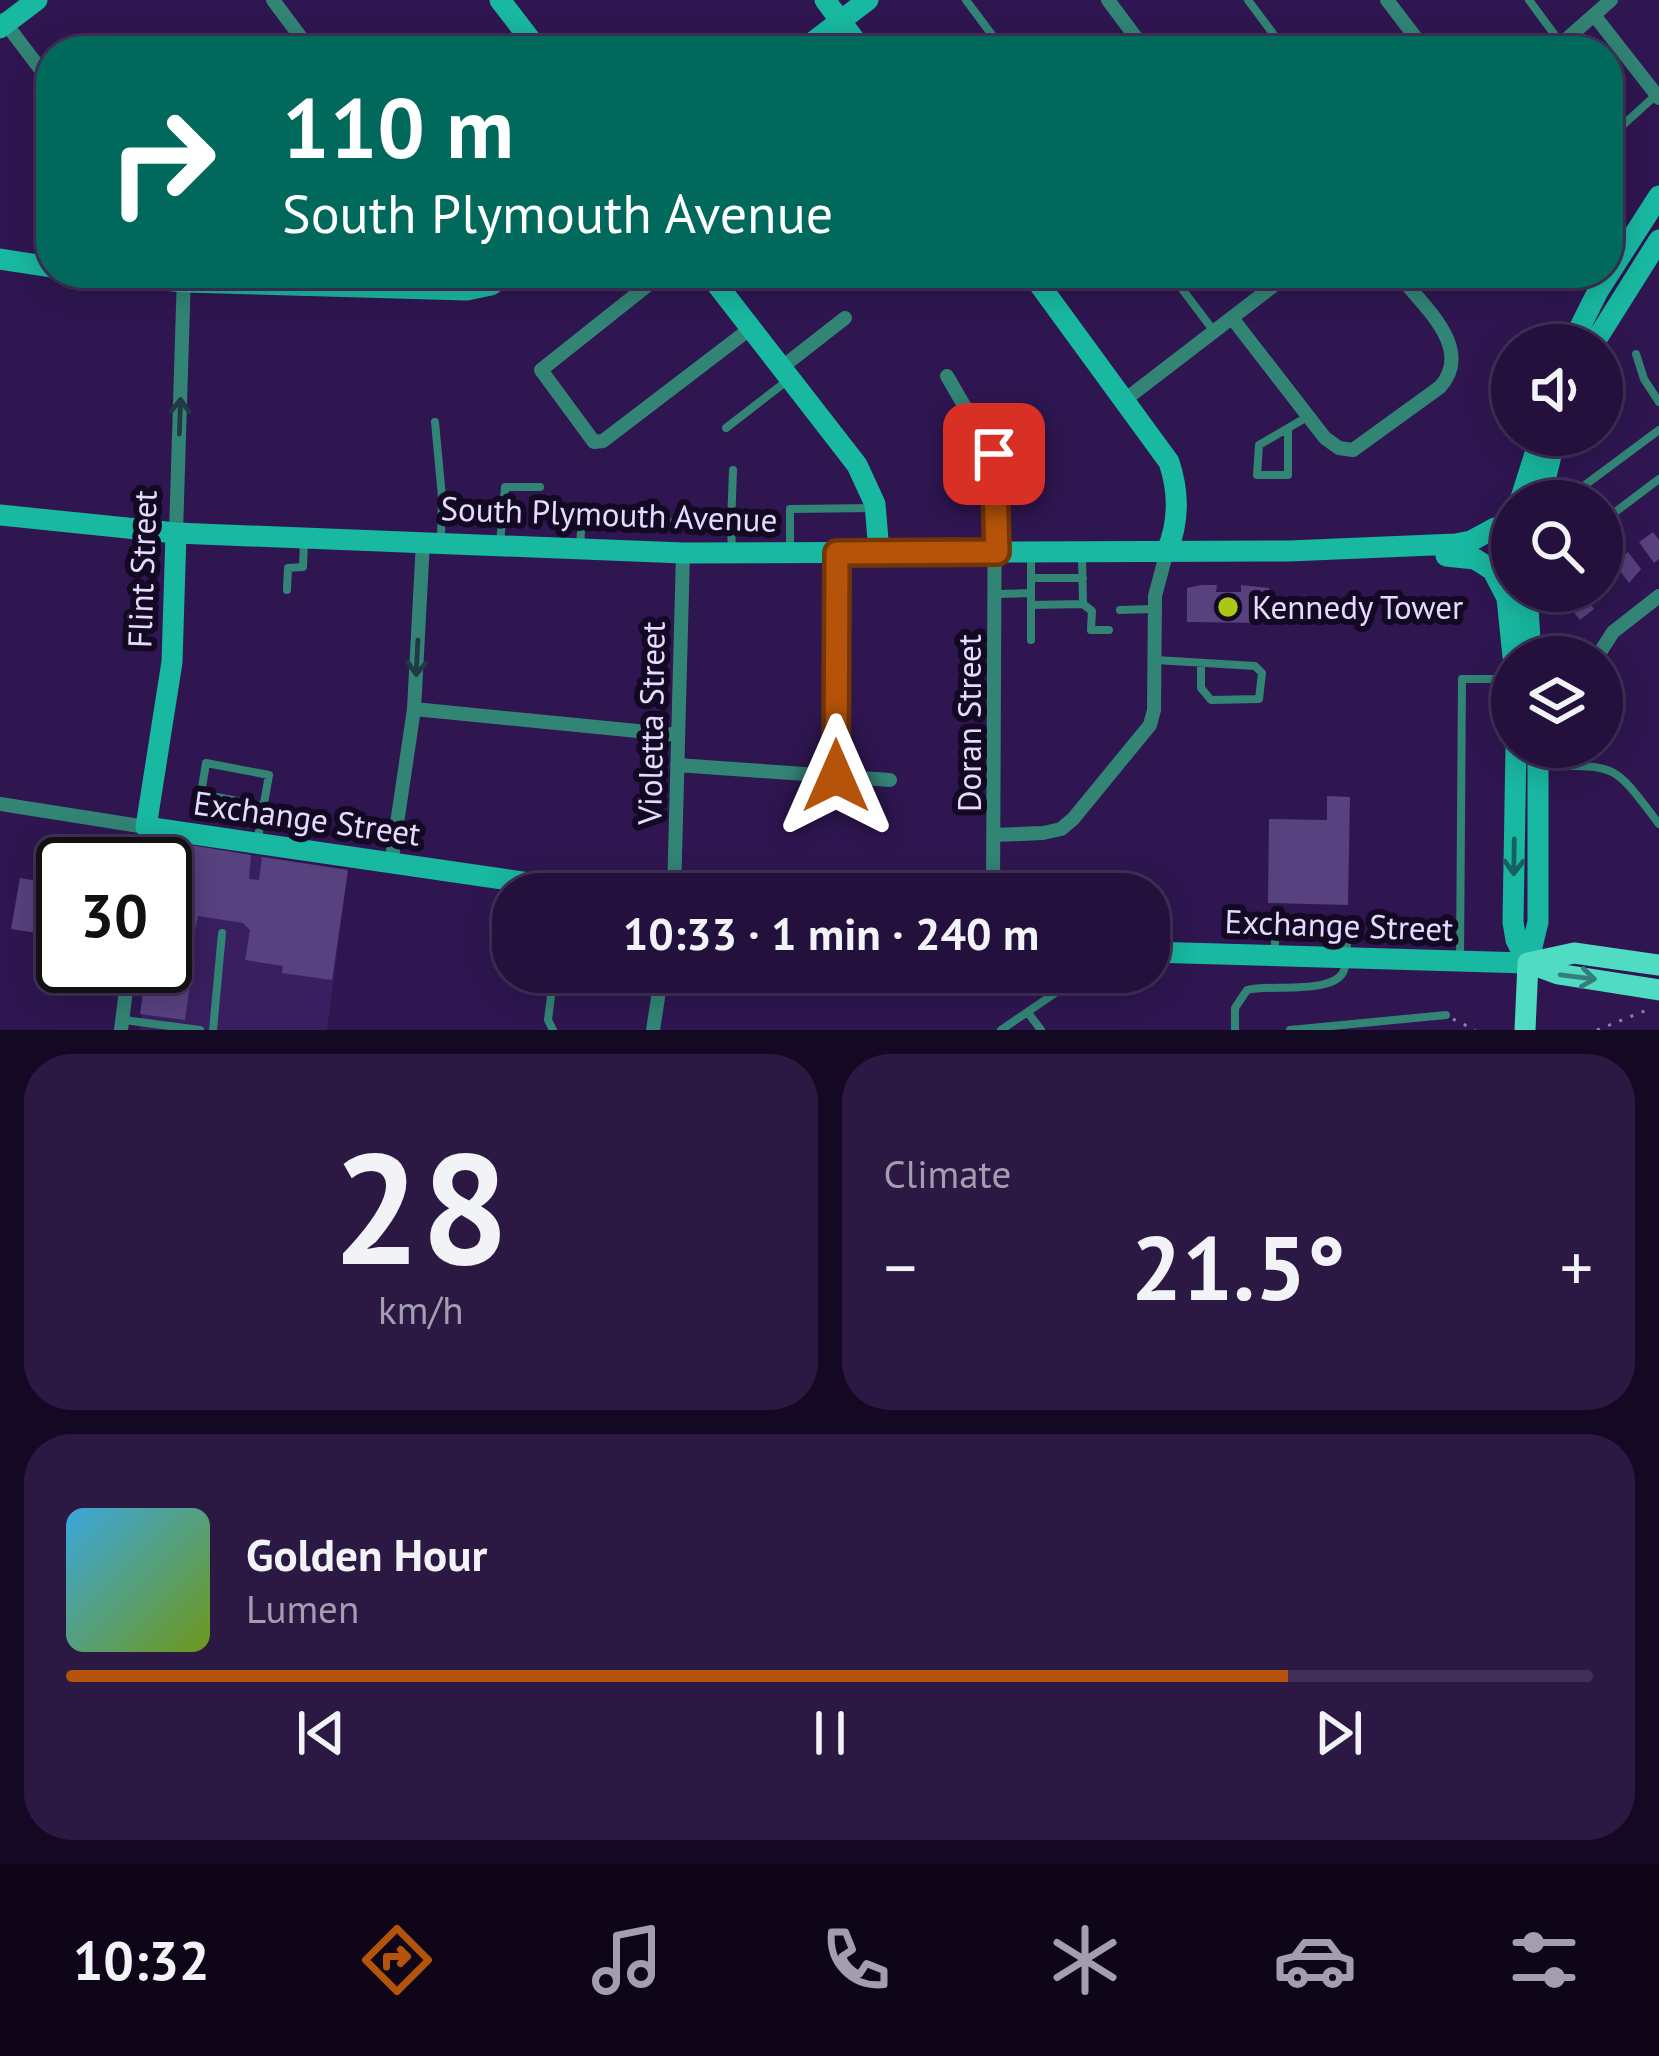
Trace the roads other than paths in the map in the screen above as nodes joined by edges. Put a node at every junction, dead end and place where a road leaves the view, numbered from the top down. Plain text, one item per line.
1 (37, 0) edge
2 (273, 0) edge
3 (500, 0) edge
4 (825, 0) edge
5 (868, 0) edge
6 (966, 0) edge
7 (1108, 0) edge
8 (1248, 0) edge
9 (1387, 0) edge
10 (1529, 0) edge
11 (1611, 0) edge
12 (1594, 15) junction
13 (840, 21) junction
14 (2, 23) edge
15 (300, 36) edge
16 (528, 36) edge
17 (820, 36) edge
18 (852, 36) edge
19 (993, 36) edge
20 (1135, 36) edge
21 (1275, 36) edge
22 (1415, 36) edge
23 (1550, 36) edge
24 (1570, 36) edge
25 (1610, 36) edge
26 (1623, 52) edge
27 (36, 65) edge
28 (1658, 97) edge
29 (1623, 126) edge
30 (1659, 196) edge
31 (1659, 240) edge
32 (1623, 246) edge
33 (0, 259) edge
34 (36, 265) edge
35 (184, 288) edge
36 (644, 288) edge
37 (720, 288) edge
38 (1042, 288) edge
39 (1181, 288) edge
40 (1271, 288) edge
41 (1409, 288) edge
42 (1596, 288) edge
43 (845, 318) dead end
44 (1232, 318) junction
45 (1580, 324) edge
46 (1607, 324) edge
47 (751, 328) junction
48 (1214, 332) junction
49 (1636, 355) dead end
50 (785, 373) junction
51 (947, 376) dead end
52 (1126, 399) junction
53 (1659, 402) edge
54 (1308, 416) junction
55 (435, 422) dead end
56 (726, 428) dead end
57 (1288, 430) junction
58 (1659, 430) edge
59 (733, 470) dead end
60 (1659, 479) edge
61 (1593, 480) edge
62 (540, 488) dead end
63 (1623, 506) edge
64 (875, 508) junction
65 (0, 514) edge
66 (731, 524) junction
67 (1491, 529) edge
68 (176, 533) junction
69 (304, 538) junction
70 (432, 542) junction
71 (500, 544) junction
72 (579, 548) junction
73 (1289, 550) junction
74 (879, 551) junction
75 (1082, 551) junction
76 (1167, 551) junction
77 (997, 552) junction
78 (1031, 552) junction
79 (683, 553) junction
80 (732, 553) junction
81 (790, 553) junction
82 (837, 553) junction
83 (1491, 570) edge
84 (1031, 578) junction
85 (1083, 578) junction
86 (286, 590) dead end
87 (1031, 593) junction
88 (997, 594) junction
89 (1659, 596) edge
90 (1083, 604) junction
91 (1031, 605) junction
92 (1155, 609) junction
93 (1120, 610) dead end
94 (1109, 630) dead end
95 (1611, 636) edge
96 (1031, 640) dead end
97 (1154, 660) junction
98 (1201, 663) junction
99 (1491, 679) edge
100 (415, 709) junction
101 (678, 735) junction
102 (677, 765) junction
103 (1516, 768) edge
104 (1539, 768) edge
105 (1607, 768) edge
106 (836, 776) junction
107 (890, 780) dead end
108 (0, 804) edge
109 (264, 806) junction
110 (1659, 824) edge
111 (146, 827) junction
112 (995, 835) junction
113 (145, 837) edge
114 (256, 844) junction
115 (391, 864) junction
116 (674, 873) edge
117 (994, 873) edge
118 (492, 880) edge
119 (222, 933) dead end
120 (1170, 953) edge
121 (1275, 956) junction
122 (1346, 958) junction
123 (1460, 961) junction
124 (1528, 963) junction
125 (1655, 964) edge
126 (1659, 990) edge
127 (126, 993) edge
128 (551, 993) edge
129 (659, 993) edge
130 (1058, 993) edge
131 (1029, 1014) junction
132 (1446, 1015) road end
133 (1525, 1022) edge
134 (122, 1025) edge
135 (200, 1030) edge
136 (213, 1030) edge
137 (553, 1030) edge
138 (653, 1030) edge
139 (1000, 1030) edge
140 (1041, 1030) edge
141 (1235, 1030) edge
142 (1290, 1030) edge

1 - 14 main road
2 - 15 street
3 - 16 main road
4 - 13 main road
5 - 13 main road
6 - 19 lane
7 - 20 street
8 - 21 lane
9 - 22 street
10 - 23 lane
11 - 12 street
12 - 24 street
12 - 25 street
13 - 17 main road
13 - 18 main road
14 - 27 street
26 - 28 street
28 - 29 lane
30 - 32 main road
31 - 46 main road
33 - 34 main road
68 -> 35 street, Flint Street
36 - 47 street
37 - 47 main road
38 - 52 main road
39 - 48 lane
40 - 44 street
41 - 54 street
42 - 45 main road
43 - 50 street
44 - 48 street
44 - 54 street
47 - 50 main road
48 - 52 street
49 - 53 lane
50 - 56 lane
50 - 64 main road
51 - 77 street, Doran Street
52 - 76 main road
54 - 57 lane
55 - 70 lane
57 - 57 lane
58 - 61 lane
59 - 66 lane
60 - 63 lane
62 - 71 lane
64 - 74 main road
64 - 81 lane
65 - 68 main road, South Plymouth Avenue
66 - 72 lane
66 - 80 lane
67 - 73 main road, South Plymouth Avenue
68 - 69 main road, South Plymouth Avenue
68 - 111 main road, Flint Street
69 - 70 main road, South Plymouth Avenue
69 - 86 lane
70 - 71 main road, South Plymouth Avenue
70 -> 100 street
71 - 72 main road, South Plymouth Avenue
72 - 79 main road, South Plymouth Avenue
73 - 76 main road, South Plymouth Avenue
73 - 83 main road, South Plymouth Avenue
74 - 77 main road, South Plymouth Avenue
74 - 82 main road, South Plymouth Avenue
75 - 76 main road, South Plymouth Avenue
75 - 78 main road, South Plymouth Avenue
75 - 85 lane
76 - 92 street
77 - 78 main road, South Plymouth Avenue
77 - 88 street, Doran Street
78 - 84 lane
79 - 80 main road, South Plymouth Avenue
79 - 101 street, Violetta Street
80 - 81 main road, South Plymouth Avenue
81 - 82 main road, South Plymouth Avenue
82 - 106 street
84 - 85 lane
84 - 87 lane
85 - 90 lane
87 - 88 lane
87 - 91 lane
88 - 112 street, Doran Street
89 - 95 street
90 - 91 lane
90 - 94 lane
91 - 96 lane
92 - 93 lane
92 - 97 street
97 - 98 lane
97 - 112 street
98 - 98 lane
99 - 123 lane
100 - 101 street
100 - 115 street
101 - 102 street, Violetta Street
102 - 106 street
102 - 116 street, Violetta Street
103 -> 124 main road
104 - 124 main road
105 - 110 lane
106 - 107 street
108 - 111 street, Exchange Street
109 - 109 lane
109 - 114 lane
111 - 113 street, Flint Street
111 - 114 main road, Exchange Street
112 - 117 street, Doran Street
114 - 115 main road, Exchange Street
115 - 118 main road, Exchange Street
119 - 136 lane
120 - 121 main road, Exchange Street
121 - 122 main road, Exchange Street
121 - 122 lane
122 - 123 main road, Exchange Street
122 - 141 lane
123 - 124 main road, Exchange Street
124 - 125 main road
124 -> 126 main road
124 - 133 main road
127 - 134 street
128 - 137 lane
129 - 138 street
130 - 131 lane
131 - 139 lane
131 - 140 lane
132 - 142 lane
134 - 135 lane

